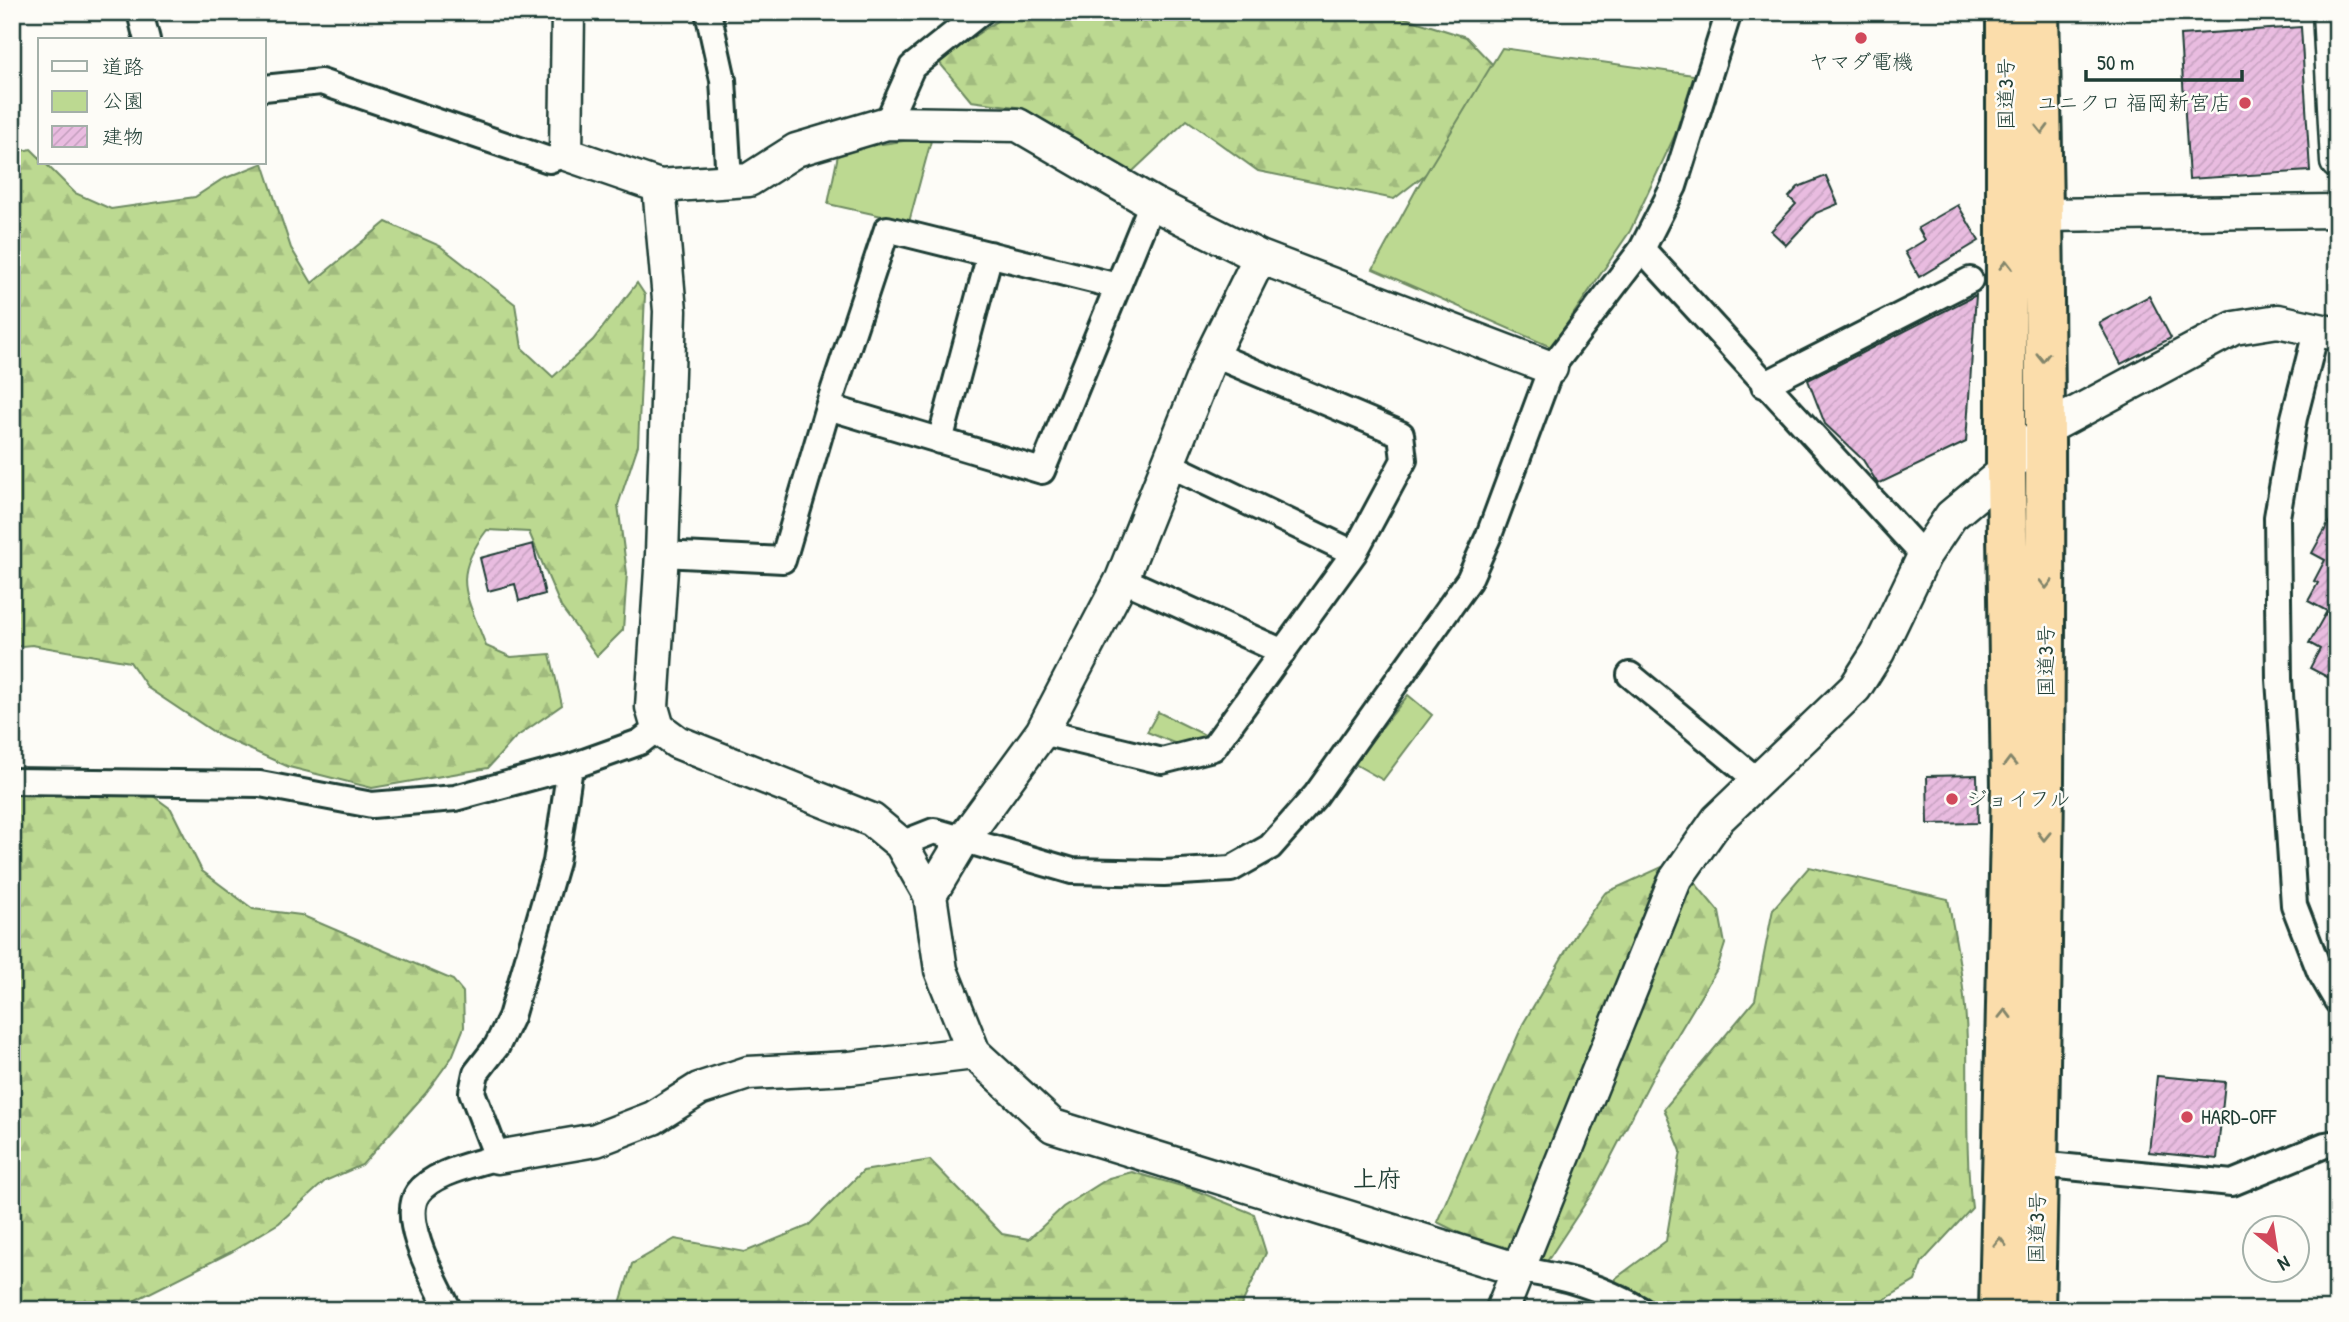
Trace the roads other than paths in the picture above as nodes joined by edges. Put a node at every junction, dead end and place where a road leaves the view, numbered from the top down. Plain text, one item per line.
1 (140, 12) edge
2 (568, 12) edge
3 (708, 12) edge
4 (981, 12) edge
5 (1728, 12) edge
6 (2007, 12) edge
7 (2039, 12) edge
8 (2329, 12) edge
9 (146, 38) edge
10 (266, 88) edge
11 (887, 123) junction
12 (566, 154) junction
13 (2337, 162) edge
14 (729, 181) junction
15 (659, 186) junction
16 (1152, 203) junction
17 (2337, 211) edge
18 (2044, 215) junction
19 (1642, 248) junction
20 (990, 254) junction
21 (1260, 257) junction
22 (1970, 280) dead end
23 (1117, 286) junction
24 (2327, 331) edge
25 (1212, 355) junction
26 (1551, 368) junction
27 (1764, 385) junction
28 (828, 408) junction
29 (2045, 430) junction
30 (940, 440) junction
31 (1168, 464) junction
32 (2006, 470) junction
33 (662, 554) junction
34 (1354, 554) junction
35 (1924, 556) junction
36 (1122, 579) junction
37 (1283, 652) junction
38 (1630, 675) dead end
39 (658, 728) junction
40 (1042, 732) junction
41 (570, 767) junction
42 (1758, 781) junction
43 (12, 782) edge
44 (963, 840) junction
45 (901, 844) junction
46 (930, 895) junction
47 (2337, 1001) edge
48 (974, 1053) junction
49 (2337, 1143) edge
50 (496, 1157) junction
51 (2038, 1164) junction
52 (1519, 1269) junction
53 (449, 1310) edge
54 (1502, 1310) edge
55 (1641, 1310) edge
56 (1999, 1310) edge
57 (2035, 1310) edge

1 - 9 street
2 - 12 street
3 - 14 street
4 - 11 street
5 - 19 street
32 -> 6 highway, 国道3号
7 -> 18 highway, 国道3号
8 - 13 street
10 - 12 street
11 - 14 street
11 - 16 street
12 - 15 street
14 - 15 street
15 - 33 street
16 - 21 street
16 - 23 street
17 - 18 street
18 -> 29 highway, 国道3号
19 - 26 street
19 - 27 street
20 - 23 street
20 - 28 street
20 - 30 street
21 - 25 street
21 - 26 street
22 - 27 street
23 - 30 street
24 - 29 street
24 - 47 street
25 - 31 street
25 - 34 street
26 - 44 street
27 - 35 street
28 - 30 street
28 - 33 street
29 - 32 street
29 -> 51 highway, 国道3号
31 - 34 street
31 - 36 street
32 - 35 street
56 -> 32 highway, 国道3号
33 - 39 street
34 - 37 street
35 - 42 street
36 - 37 street
36 - 40 street
37 - 40 street
38 - 42 street
39 - 41 street
39 - 45 street
40 - 44 street
41 - 43 street
41 - 50 street
42 - 52 street
44 - 45 street
44 - 46 street
45 - 46 street
46 - 48 street
48 - 50 street
48 - 52 street
49 - 51 street
50 - 53 street
51 - 57 highway, 国道3号
52 - 54 street
52 - 55 street

